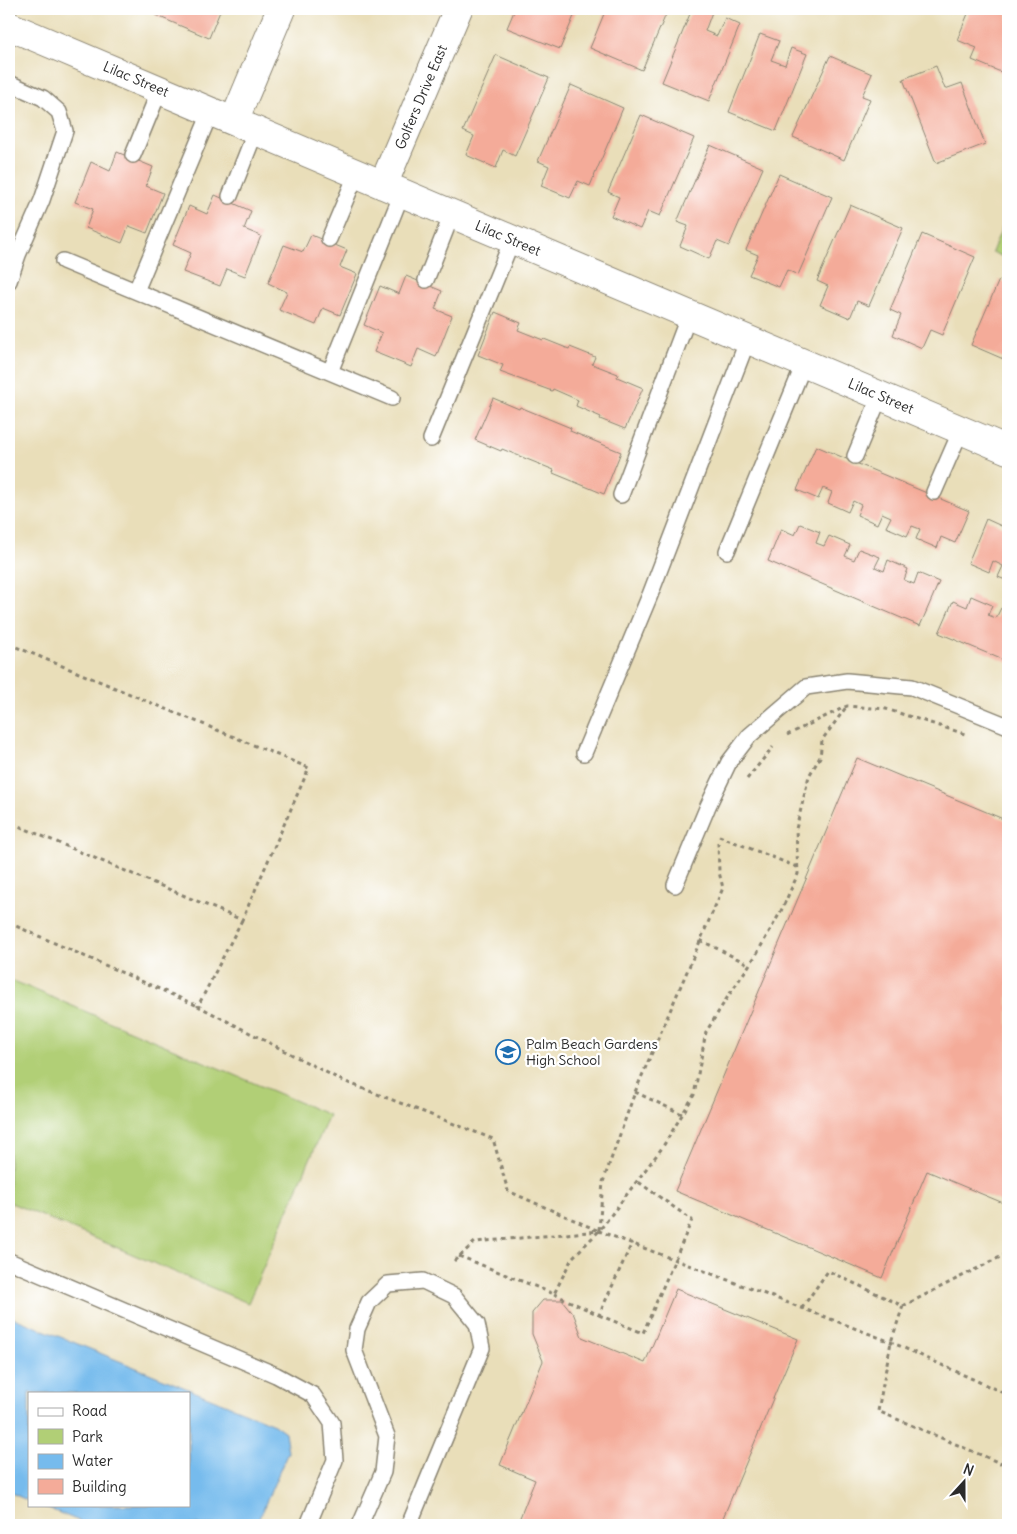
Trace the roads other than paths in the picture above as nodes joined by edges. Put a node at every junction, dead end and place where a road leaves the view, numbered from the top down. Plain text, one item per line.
1 (281, 9) edge
2 (458, 9) edge
3 (9, 26) edge
4 (9, 83) edge
5 (160, 89) junction
6 (234, 121) junction
7 (133, 156) dead end
8 (357, 173) junction
9 (393, 189) junction
10 (230, 196) dead end
11 (452, 214) junction
12 (329, 239) dead end
13 (512, 240) junction
14 (63, 261) dead end
15 (426, 280) dead end
16 (9, 282) edge
17 (136, 291) junction
18 (690, 315) junction
19 (748, 339) junction
20 (804, 364) junction
21 (330, 372) junction
22 (880, 396) junction
23 (392, 398) dead end
24 (961, 430) junction
25 (431, 439) dead end
26 (1008, 450) edge
27 (855, 456) dead end
28 (934, 492) dead end
29 (621, 495) dead end
30 (726, 551) dead end
31 (1008, 726) edge
32 (584, 753) dead end
33 (675, 885) dead end
34 (9, 1261) edge
35 (308, 1525) edge
36 (360, 1525) edge
37 (409, 1525) edge

1 - 6 street
2 - 9 street, Golfers Drive East
3 - 5 street, Lilac Street
4 - 16 lane
5 - 6 street, Lilac Street
5 - 7 lane
6 - 8 street, Lilac Street
6 - 10 lane
6 - 17 lane
8 - 9 street, Lilac Street
8 - 12 lane
9 - 11 street, Lilac Street
9 - 21 lane
11 - 13 street, Lilac Street
11 - 15 lane
13 - 18 street, Lilac Street
13 - 25 lane
14 - 17 lane
17 - 21 lane
18 - 19 street, Lilac Street
18 - 29 lane
19 - 20 street, Lilac Street
19 - 32 lane
20 - 22 street, Lilac Street
20 - 30 lane
21 - 23 lane
22 - 24 street, Lilac Street
22 - 27 lane
24 - 26 street, Lilac Street
24 - 28 lane
31 - 33 lane
34 - 35 lane
36 - 37 lane

